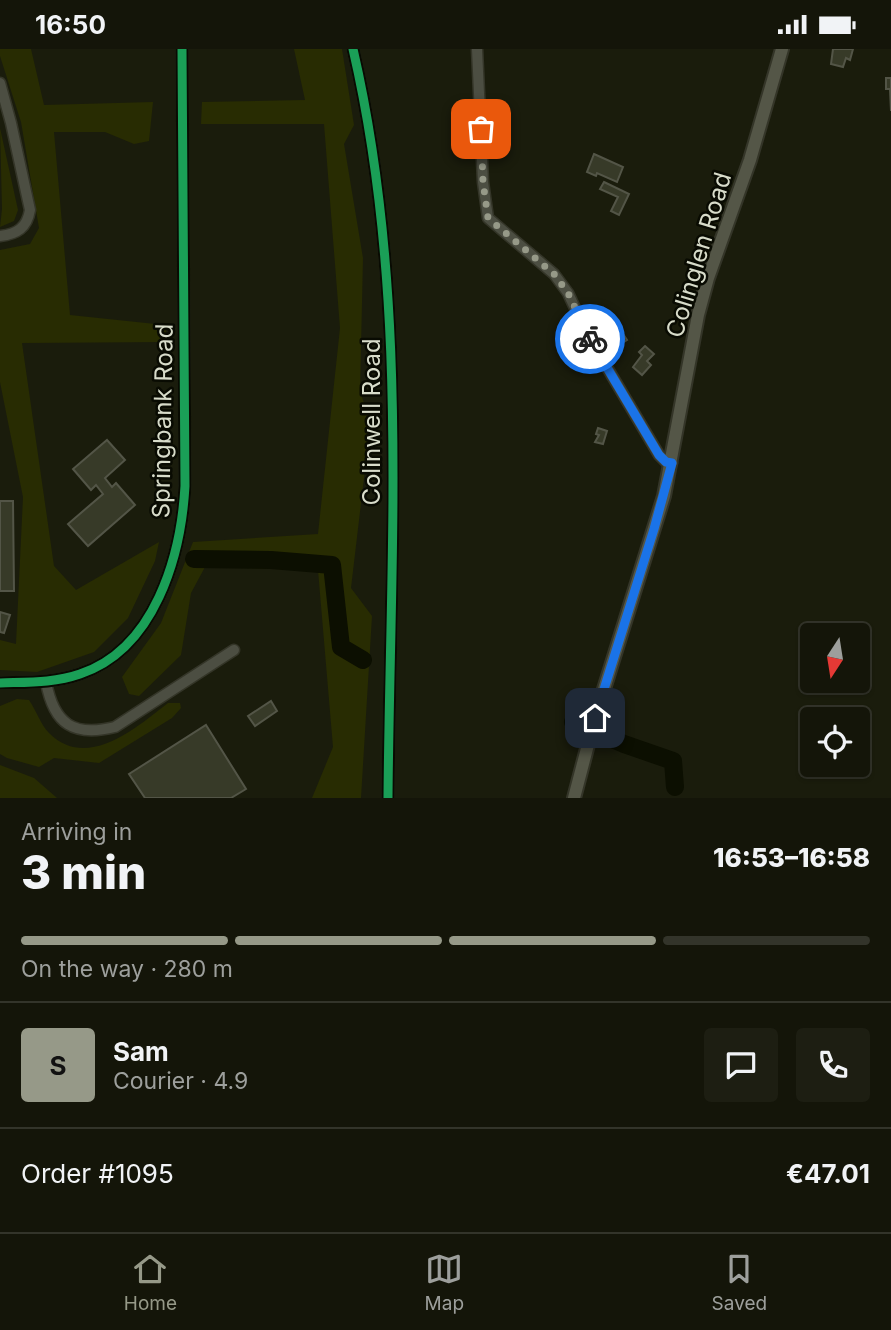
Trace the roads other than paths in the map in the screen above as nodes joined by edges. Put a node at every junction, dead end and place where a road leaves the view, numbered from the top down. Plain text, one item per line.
1 (181, 49) edge
2 (353, 49) edge
3 (477, 49) edge
4 (782, 49) edge
5 (0, 83) edge
6 (0, 236) edge
7 (672, 463) junction
8 (234, 650) dead end
9 (46, 682) junction
10 (0, 683) edge
11 (388, 798) edge
12 (575, 798) edge

1 - 9 street, Springbank Road
2 - 11 street, Colinwell Road
3 - 7 street
4 - 7 main road, Colinglen Road
5 - 6 street
7 - 12 main road, Colinglen Road
8 - 9 street
9 - 10 street, Springbank Road

